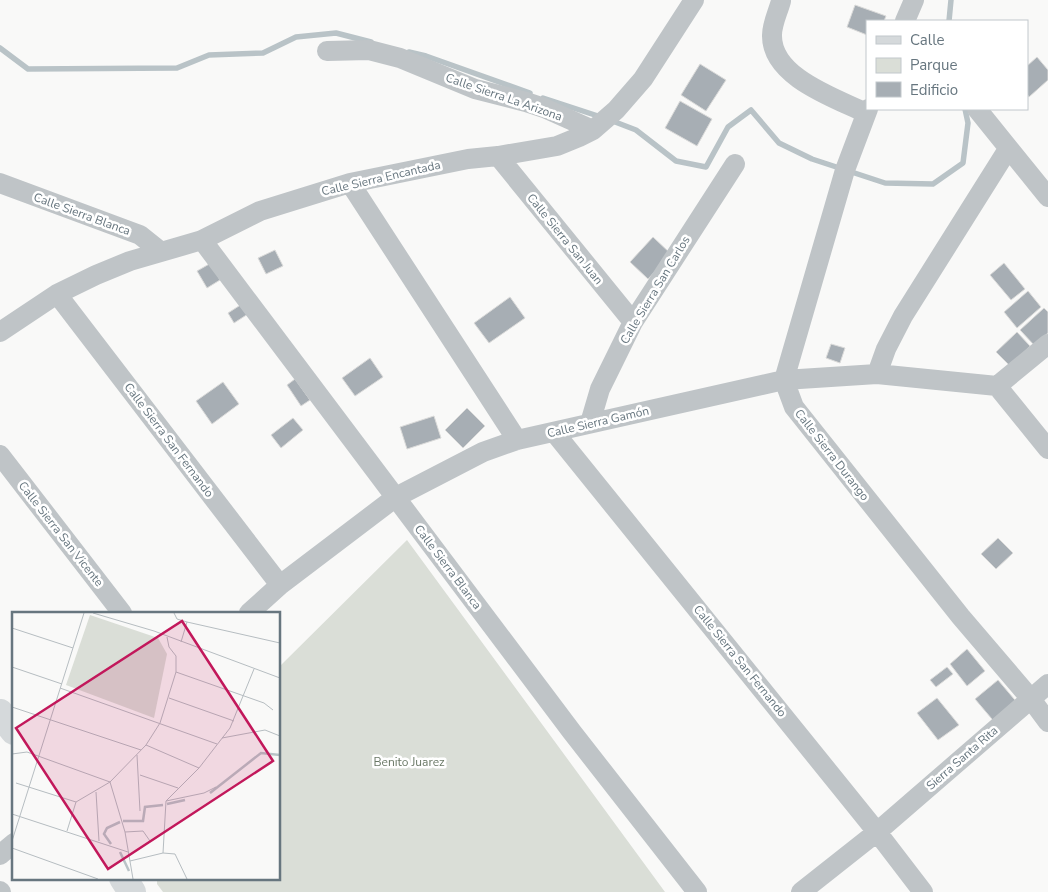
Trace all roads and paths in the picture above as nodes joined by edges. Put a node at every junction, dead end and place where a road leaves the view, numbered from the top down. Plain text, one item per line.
1 (694, 0) edge
2 (781, 1) dead end
3 (327, 51) dead end
4 (978, 110) edge
5 (867, 111) edge
6 (593, 130) junction
7 (1008, 149) junction
8 (498, 156) junction
9 (735, 164) dead end
10 (0, 183) edge
11 (350, 183) junction
12 (1048, 197) edge
13 (202, 240) junction
14 (160, 251) junction
15 (57, 294) junction
16 (633, 322) junction
17 (0, 332) edge
18 (1048, 344) edge
19 (877, 374) junction
20 (784, 380) junction
21 (996, 386) junction
22 (590, 423) junction
23 (554, 432) junction
24 (517, 440) junction
25 (1048, 449) edge
26 (0, 455) edge
27 (396, 497) junction
28 (280, 585) junction
29 (121, 612) edge
30 (250, 612) edge
31 (1048, 684) edge
32 (1031, 699) junction
33 (0, 713) edge
34 (1048, 722) edge
35 (12, 729) edge
36 (877, 832) junction
37 (12, 845) edge
38 (0, 855) edge
39 (124, 880) edge
40 (132, 892) edge
41 (697, 892) edge
42 (801, 892) edge
43 (924, 892) edge

1 - 6 street, Calle Sierra Encantada
2 - 5 street
3 - 6 street, Calle Sierra La Arizona
4 - 7 street
5 - 20 street
6 - 8 street, Calle Sierra Encantada
7 - 12 street
7 - 19 street
8 - 11 street, Calle Sierra Encantada
8 - 16 street, Calle Sierra San Juan
9 - 16 street, Calle Sierra San Carlos
10 - 14 street, Calle Sierra Blanca
11 - 13 street, Calle Sierra Encantada
11 - 24 street
13 - 14 street, Calle Sierra Encantada
13 - 27 street, Calle Sierra Blanca
14 - 15 street, Calle Sierra Encantada
15 - 17 street, Calle Sierra Encantada
15 - 28 street, Calle Sierra San Fernando
16 - 22 street, Calle Sierra San Carlos
18 - 21 street
19 - 20 street, Calle Sierra Gamón
19 - 21 street, Calle Sierra Gamón
20 - 22 street, Calle Sierra Gamón
20 - 32 street, Calle Sierra Durango
21 - 25 street
22 - 23 street, Calle Sierra Gamón
23 - 24 street, Calle Sierra Gamón
23 - 36 street, Calle Sierra San Fernando
24 - 27 street, Calle Sierra Gamón
26 - 29 street, Calle Sierra San Vicente
27 - 28 street, Calle Sierra Gamón
27 - 41 street, Calle Sierra Blanca
28 - 30 street, Calle Sierra Gamón
31 - 32 street, Sierra Santa Rita
32 - 34 street, Calle Sierra Durango
32 - 36 street, Sierra Santa Rita
33 - 35 street
36 - 42 street, Sierra Santa Rita
36 - 43 street, Calle Sierra San Fernando
37 - 38 street
39 - 40 street

